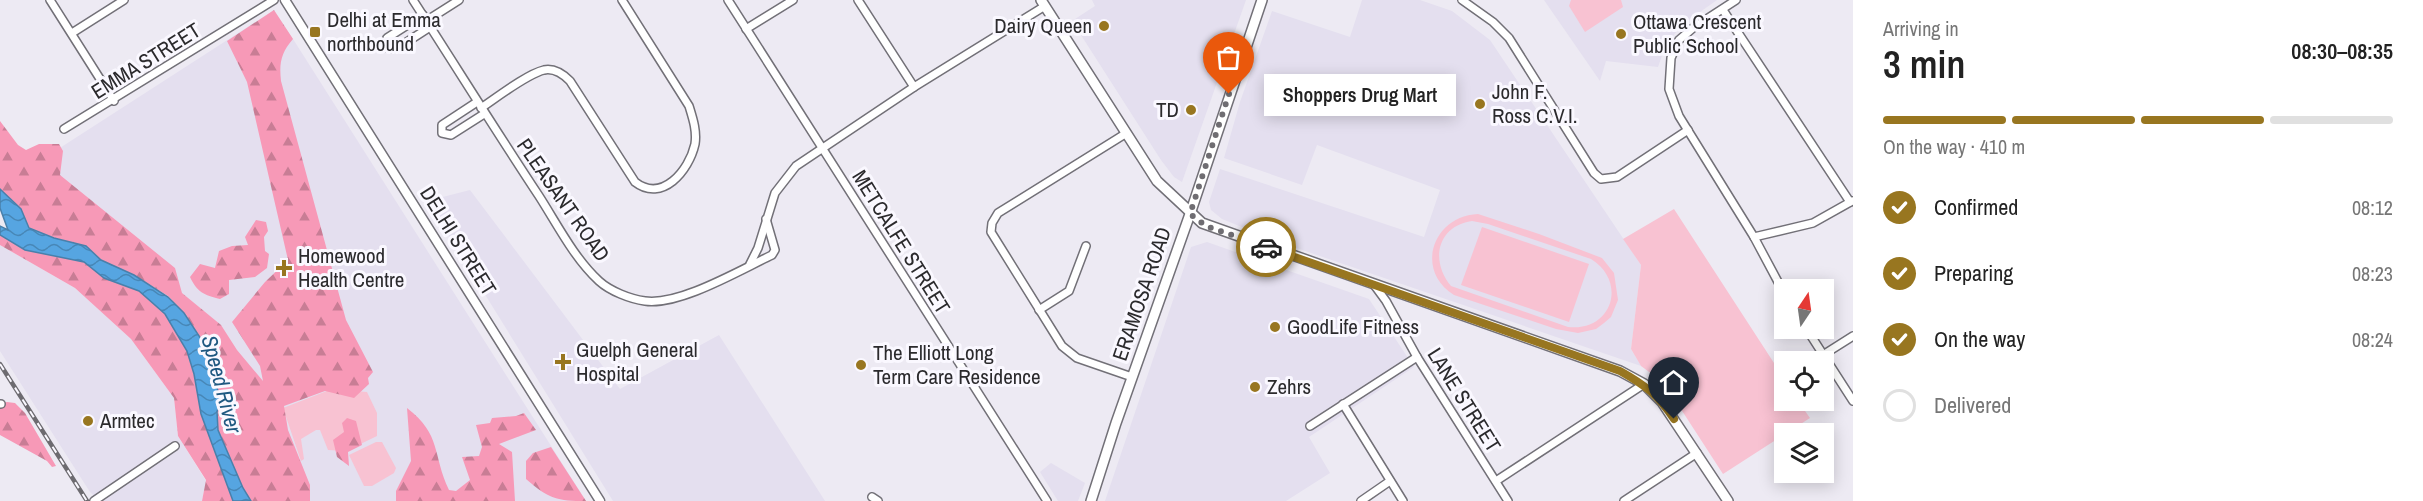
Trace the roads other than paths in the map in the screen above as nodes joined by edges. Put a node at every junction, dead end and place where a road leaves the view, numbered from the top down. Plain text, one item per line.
1 (50, 0) edge
2 (124, 0) edge
3 (274, 0) edge
4 (285, 0) edge
5 (413, 0) edge
6 (459, 0) edge
7 (622, 0) edge
8 (728, 0) edge
9 (793, 0) edge
10 (858, 0) edge
11 (1262, 0) edge
12 (1462, 0) edge
13 (1736, 0) edge
14 (1043, 3) edge
15 (1723, 9) junction
16 (426, 21) junction
17 (746, 29) junction
18 (72, 33) junction
19 (914, 87) junction
20 (114, 101) junction
21 (481, 108) junction
22 (64, 129) dead end
23 (1688, 130) junction
24 (1125, 134) junction
25 (822, 147) junction
26 (1851, 201) edge
27 (1190, 214) junction
28 (766, 219) junction
29 (1754, 237) junction
30 (1086, 246) dead end
31 (750, 264) junction
32 (1776, 279) edge
33 (1375, 286) junction
34 (1039, 310) junction
35 (1853, 336) edge
36 (1830, 351) edge
37 (1417, 357) junction
38 (1834, 373) edge
39 (1132, 377) junction
40 (1644, 384) junction
41 (1853, 402) edge
42 (1343, 404) junction
43 (1310, 426) dead end
44 (175, 446) dead end
45 (1697, 453) junction
46 (1496, 481) junction
47 (1390, 482) junction
48 (1090, 500) edge
49 (94, 501) edge
50 (600, 501) edge
51 (1047, 501) edge
52 (1361, 501) edge
53 (1403, 501) edge
54 (1508, 501) edge
55 (1624, 501) edge
56 (1728, 501) edge

1 - 18 street
2 - 18 street
3 - 20 street, EMMA STREET
4 - 50 street, DELHI STREET
5 - 16 street, PLEASANT ROAD
6 - 16 street
7 - 21 street
8 - 17 street, METCALFE STREET
9 - 17 street
10 - 19 street
11 - 27 main road, ERAMOSA ROAD
12 - 23 street
13 - 15 street
14 - 19 street
14 - 24 main road
15 - 23 street
15 - 26 street
16 - 16 street
16 - 21 street, PLEASANT ROAD
17 - 25 street, METCALFE STREET
18 - 20 street
19 - 25 street
20 - 22 street, EMMA STREET
21 - 21 street
21 - 31 street, PLEASANT ROAD
23 - 29 street
24 - 27 main road
24 - 34 street
25 - 28 street
25 - 51 street, METCALFE STREET
26 - 29 street
27 - 33 main road
27 - 39 main road, ERAMOSA ROAD
28 - 31 street
28 - 31 street, PLEASANT ROAD
29 - 32 street
30 - 34 street
33 - 37 street, LANE STREET
33 - 40 main road
34 - 39 street
35 - 36 street
37 - 42 street
37 - 46 street, LANE STREET
38 - 41 street
39 - 48 main road, ERAMOSA ROAD
40 - 45 main road
40 - 46 street
42 - 43 street
42 - 47 street
44 - 49 street
45 - 55 street
45 - 56 main road
46 - 54 street, LANE STREET
47 - 52 street
47 - 53 street

